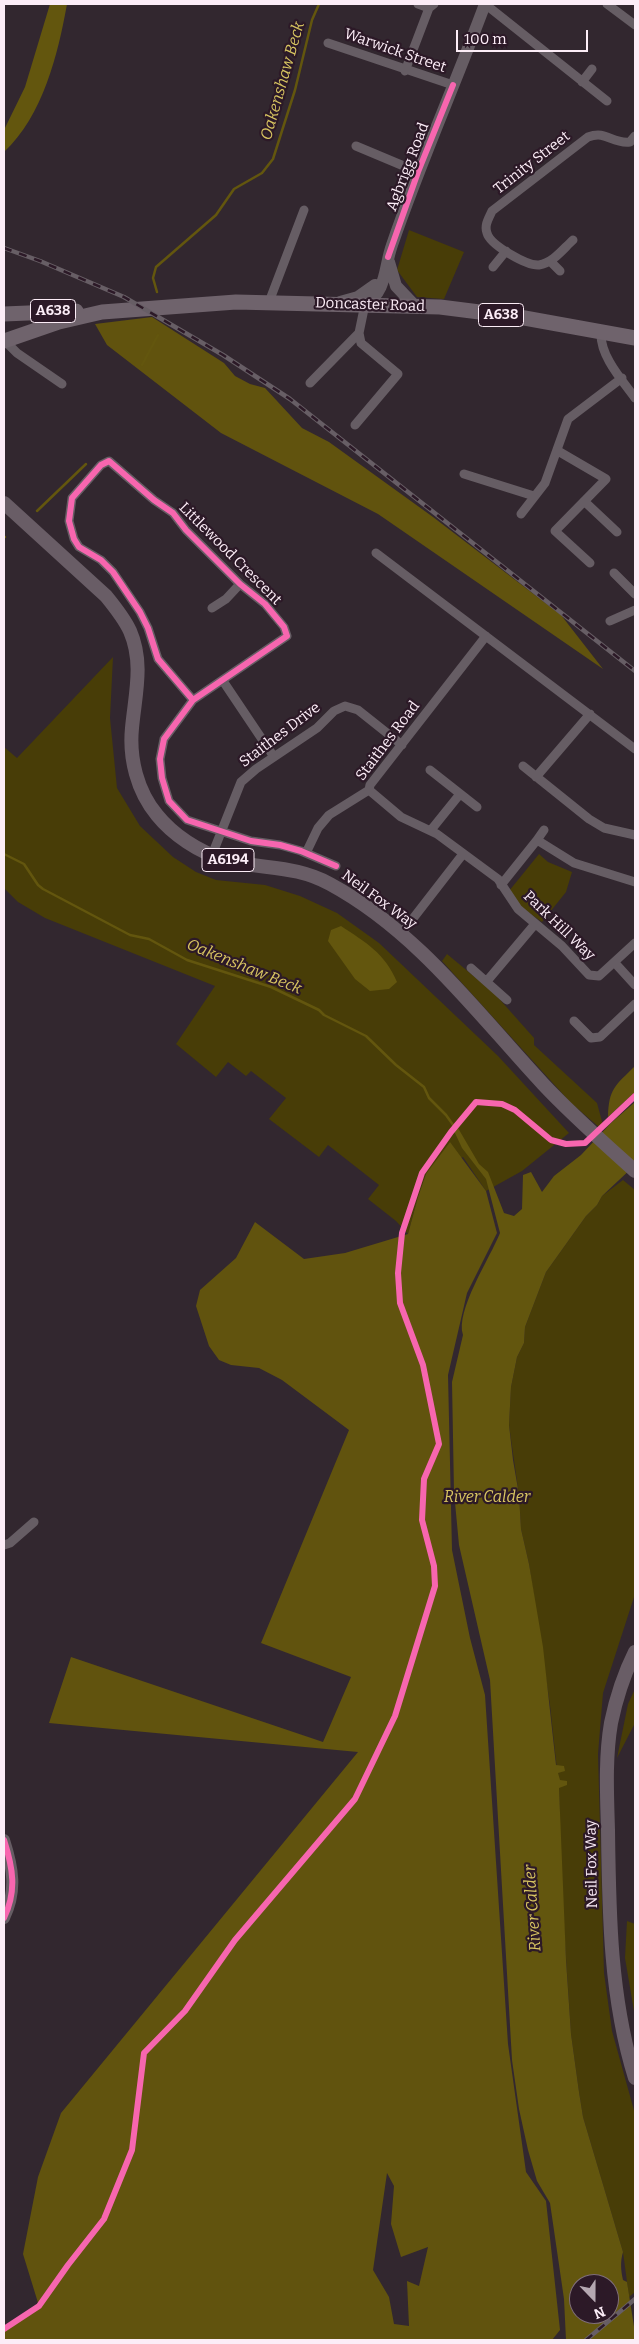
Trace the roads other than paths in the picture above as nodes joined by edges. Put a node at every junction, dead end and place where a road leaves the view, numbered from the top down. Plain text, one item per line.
1 (418, 4) edge
2 (485, 4) edge
3 (607, 4) edge
4 (432, 6) edge
5 (635, 24) edge
6 (328, 43) dead end
7 (592, 69) dead end
8 (405, 70) junction
9 (582, 82) junction
10 (453, 85) junction
11 (607, 101) dead end
12 (635, 136) edge
13 (356, 146) dead end
14 (418, 172) junction
15 (304, 210) dead end
16 (573, 240) dead end
17 (506, 251) junction
18 (388, 257) junction
19 (550, 261) junction
20 (493, 268) dead end
21 (560, 271) dead end
22 (374, 285) junction
23 (269, 302) junction
24 (336, 304) junction
25 (365, 304) junction
26 (415, 306) junction
27 (102, 312) junction
28 (4, 314) edge
29 (4, 321) edge
30 (601, 332) junction
31 (359, 333) junction
32 (635, 338) edge
33 (9, 339) edge
34 (26, 358) junction
35 (622, 378) junction
36 (310, 382) dead end
37 (62, 384) dead end
38 (635, 398) edge
39 (355, 425) dead end
40 (558, 451) junction
41 (464, 474) dead end
42 (534, 496) junction
43 (584, 501) junction
44 (4, 503) edge
45 (521, 514) dead end
46 (618, 532) dead end
47 (376, 553) dead end
48 (590, 563) dead end
49 (614, 573) dead end
50 (240, 584) junction
51 (635, 594) edge
52 (212, 608) dead end
53 (635, 610) edge
54 (610, 621) dead end
55 (486, 636) junction
56 (224, 681) junction
57 (193, 700) junction
58 (590, 714) junction
59 (402, 745) junction
60 (635, 749) edge
61 (274, 757) junction
62 (523, 766) dead end
63 (430, 770) dead end
64 (536, 777) junction
65 (369, 790) junction
66 (460, 794) junction
67 (477, 807) dead end
68 (431, 830) junction
69 (544, 830) dead end
70 (220, 832) junction
71 (635, 835) edge
72 (537, 840) junction
73 (306, 853) junction
74 (463, 854) junction
75 (212, 855) junction
76 (336, 866) dead end
77 (635, 882) edge
78 (501, 885) junction
79 (535, 924) junction
80 (401, 934) junction
81 (635, 943) edge
82 (615, 963) junction
83 (471, 968) dead end
84 (487, 981) junction
85 (635, 985) edge
86 (506, 1000) dead end
87 (635, 1004) edge
88 (574, 1021) dead end
89 (635, 1171) edge
90 (34, 1522) dead end
91 (4, 1545) edge
92 (635, 1652) edge
93 (4, 1840) edge
94 (4, 1918) edge
95 (635, 2078) edge

1 - 4 street
2 - 9 street
2 - 10 main road, Agbrigg Road
3 - 5 street
4 - 8 street
6 - 8 street, Warwick Street
7 - 9 street
8 - 10 street, Warwick Street
9 - 11 street
10 - 14 main road, Agbrigg Road
12 - 17 street, Trinity Street
13 - 14 street
14 - 18 main road, Agbrigg Road
15 - 23 street
16 - 19 street
17 - 19 street, Trinity Street
17 - 20 street
18 - 22 main road, Agbrigg Road
18 - 25 main road, Agbrigg Road
18 - 26 main road
19 - 21 street
22 - 24 main road
22 - 25 main road, Agbrigg Road
23 - 24 highway, Doncaster Road / A638
23 - 27 highway, Doncaster Road / A638
24 - 25 highway, Doncaster Road / A638
25 - 26 highway, Doncaster Road / A638
25 - 31 street
26 - 30 highway, Doncaster Road / A638
27 - 28 highway, Doncaster Road / A638
27 - 33 highway, Doncaster Road / A638
29 - 33 highway
30 - 32 highway, Doncaster Road / A638
30 - 35 street
31 - 36 street
31 - 39 street
33 - 34 street
33 - 34 street
34 - 37 street
35 - 38 street
35 - 40 street
40 - 42 street
40 - 43 street
41 - 42 street
42 - 45 street
43 - 46 street
43 - 48 street
44 - 75 main road, Neil Fox Way / A6194
47 - 55 street
49 - 51 street
50 - 52 street
50 - 56 street, Littlewood Crescent
50 - 57 street, Littlewood Crescent
53 - 54 street
55 - 58 street
55 - 59 street, Staithes Road
56 - 57 street, Littlewood Crescent
56 - 61 street
57 - 70 street, Littlewood Crescent
58 - 60 street
58 - 64 street
59 - 61 street, Staithes Drive
59 - 65 street, Staithes Road
61 - 70 street, Staithes Drive
62 - 64 street
63 - 66 street
64 - 71 street
65 - 68 street, Park Hill Way
65 - 73 street, Staithes Road
66 - 67 street
66 - 68 street
68 - 74 street, Park Hill Way
69 - 72 street
70 - 73 street, Littlewood Crescent
70 - 75 street, Staithes Drive
72 - 77 street
72 - 78 street
73 - 76 street, Littlewood Crescent
74 - 78 street, Park Hill Way
74 - 80 street
75 - 80 main road, Neil Fox Way / A6194
78 - 79 street, Park Hill Way
79 - 82 street, Park Hill Way
79 - 84 street
80 - 89 main road, Neil Fox Way / A6194
81 - 82 street, Park Hill Way
82 - 85 street
83 - 84 street
84 - 86 street
87 - 88 street
90 - 91 street
92 - 95 main road, Neil Fox Way
93 - 94 main road

